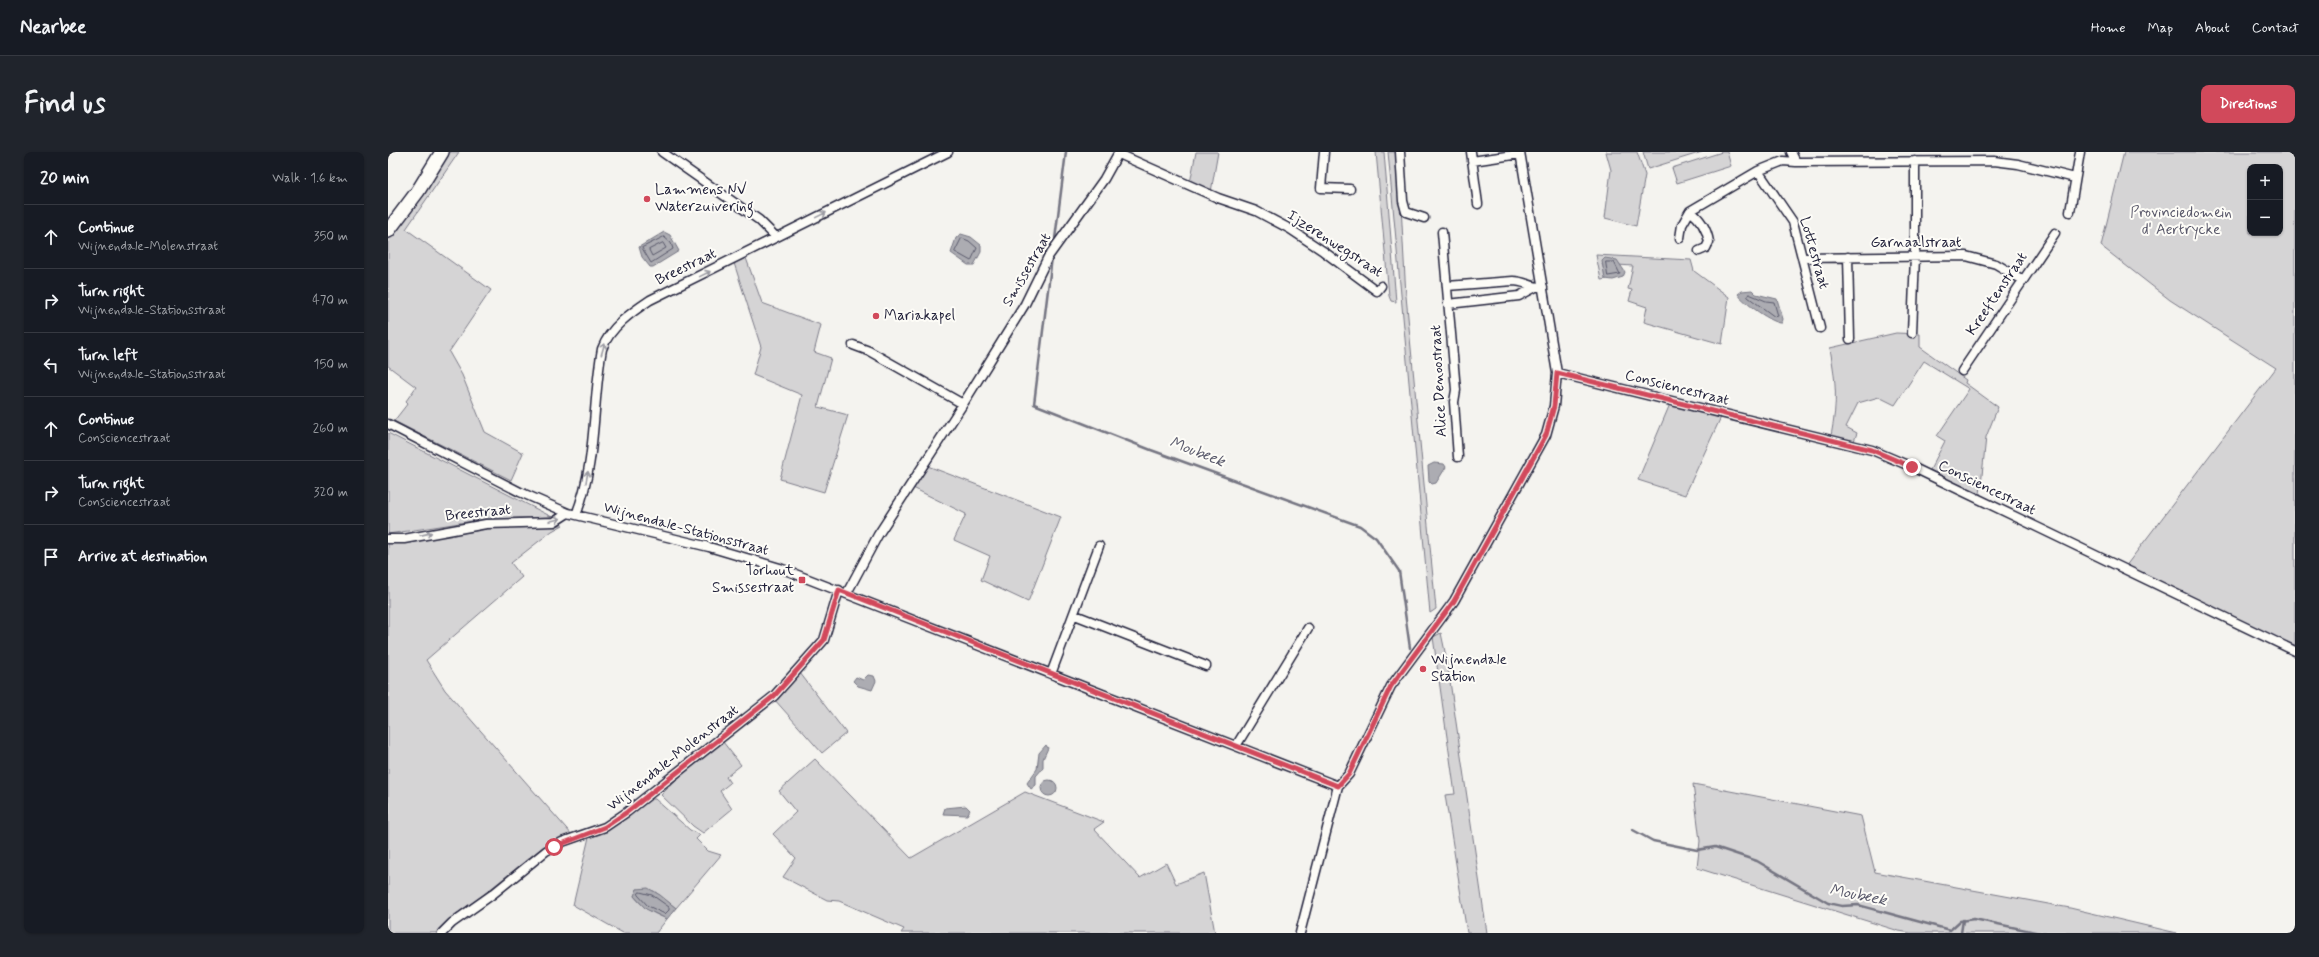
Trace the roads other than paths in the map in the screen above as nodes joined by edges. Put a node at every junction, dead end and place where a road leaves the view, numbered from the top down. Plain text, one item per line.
1 (442, 152) edge
2 (662, 152) edge
3 (948, 152) edge
4 (1324, 152) edge
5 (1400, 152) edge
6 (1471, 152) edge
7 (2080, 152) edge
8 (1119, 153) edge
9 (1520, 153) edge
10 (1791, 153) edge
11 (1472, 161) junction
12 (1915, 161) junction
13 (1796, 162) junction
14 (1758, 171) junction
15 (2074, 178) junction
16 (1350, 189) dead end
17 (1478, 204) dead end
18 (1690, 211) junction
19 (2070, 212) dead end
20 (1424, 218) dead end
21 (388, 231) edge
22 (1442, 232) dead end
23 (2055, 233) dead end
24 (776, 237) junction
25 (1680, 238) dead end
26 (1699, 251) dead end
27 (1915, 256) junction
28 (1848, 257) junction
29 (1802, 258) junction
30 (2023, 280) junction
31 (1381, 286) dead end
32 (1447, 286) junction
33 (1543, 287) junction
34 (1534, 288) junction
35 (1448, 304) junction
36 (1820, 328) dead end
37 (1912, 333) dead end
38 (1850, 339) dead end
39 (853, 345) dead end
40 (1962, 371) dead end
41 (1557, 373) junction
42 (963, 404) junction
43 (388, 424) edge
44 (1458, 457) dead end
45 (572, 514) junction
46 (388, 539) edge
47 (1099, 546) dead end
48 (843, 592) junction
49 (1075, 616) junction
50 (1308, 628) dead end
51 (2295, 651) edge
52 (1206, 666) dead end
53 (1051, 674) junction
54 (1236, 746) junction
55 (1338, 786) junction
56 (442, 933) edge
57 (1300, 933) edge

1 - 21 main road
2 - 24 street
24 -> 3 street, Breestraat
4 - 16 street
5 - 20 street
6 - 11 street
7 - 15 street
8 - 31 street, Ijzerenwegstraat
8 - 42 street, Smissestraat
9 - 11 street
9 - 33 street
10 - 13 street
11 - 17 street
12 - 13 street
12 - 15 street
12 - 27 street
13 - 14 street
14 - 18 street
14 - 29 street, Lottestraat
15 - 19 street
18 - 25 street
18 - 26 street
22 - 32 street, Alice Denoostraat
23 - 30 street, Kreeftenstraat
45 -> 24 street, Breestraat
27 - 28 street, Garnaalstraat
27 - 30 street, Garnaalstraat
27 - 37 street
28 - 29 street, Garnaalstraat
28 - 38 street
29 - 36 street, Lottestraat
30 - 40 street, Kreeftenstraat
32 - 34 street
32 - 35 street, Alice Denoostraat
33 - 34 street
33 - 41 street
34 - 35 street
35 - 44 street, Alice Denoostraat
39 - 42 street
41 - 51 street, Consciencestraat
41 - 55 street
42 - 48 street, Smissestraat
43 - 45 street, Wijnendale-Stationsstraat
46 -> 45 street, Breestraat
45 - 48 street, Wijnendale-Stationsstraat
47 - 49 street
48 - 53 street, Wijnendale-Stationsstraat
48 - 56 street, Wijnendale-Molenstraat
49 - 52 street
49 - 53 street
50 - 54 street
53 - 54 street, Wijnendale-Stationsstraat
54 - 55 street, Wijnendale-Stationsstraat
55 - 57 street

